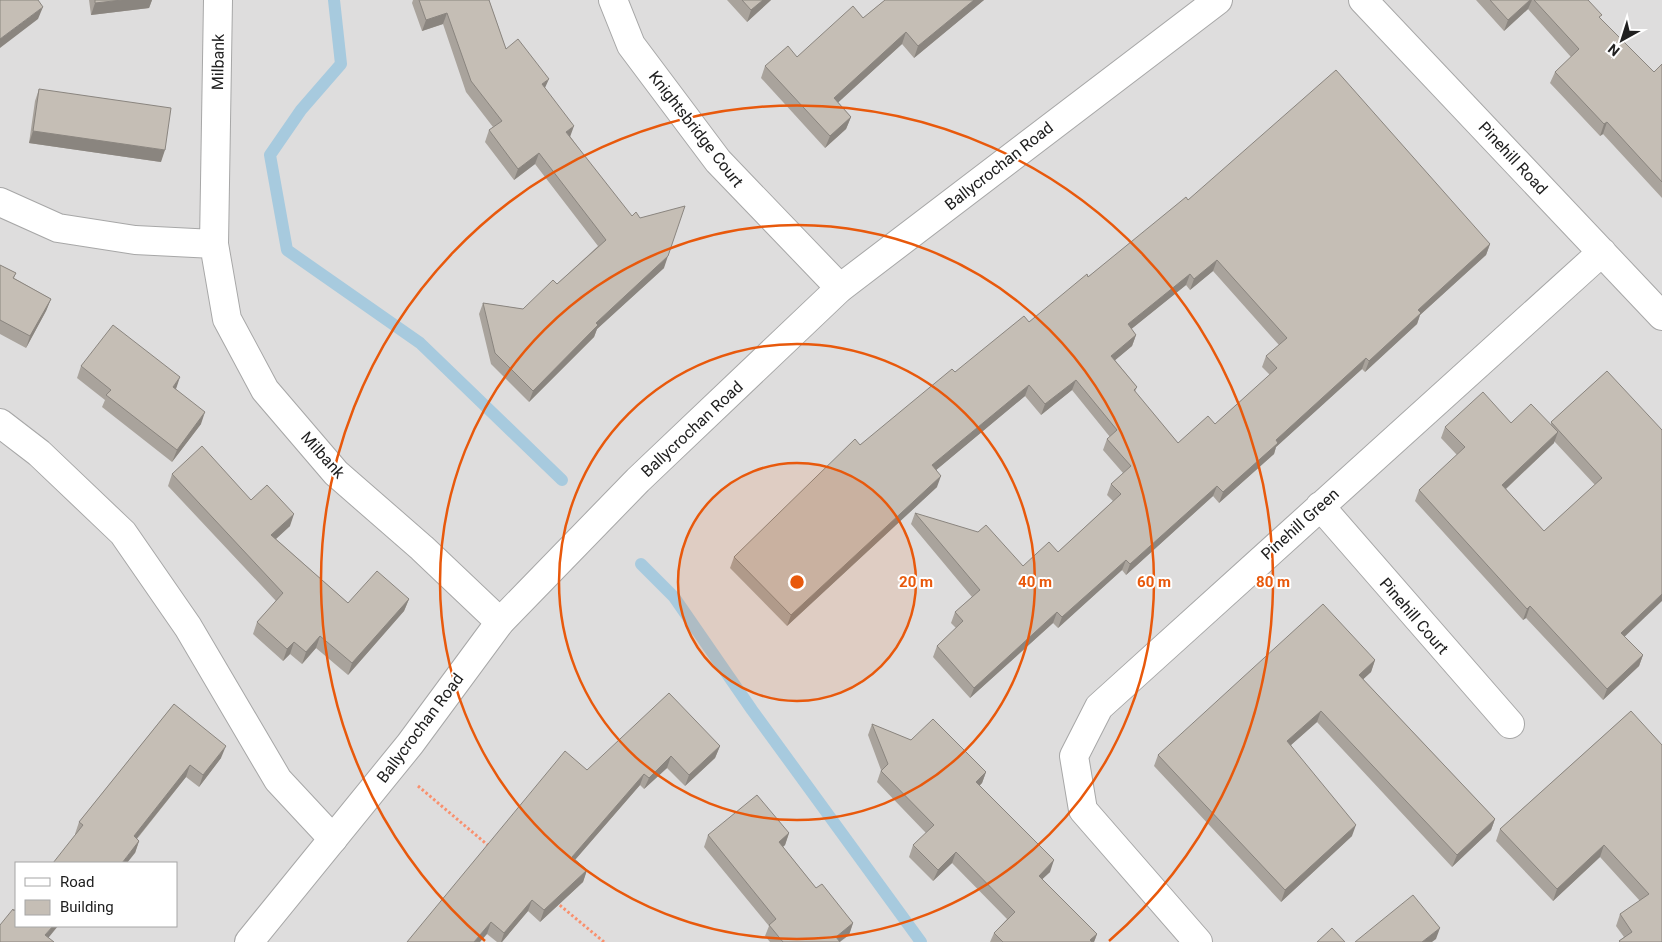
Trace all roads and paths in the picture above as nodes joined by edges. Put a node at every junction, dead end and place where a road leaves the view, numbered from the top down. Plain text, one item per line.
1 (218, 0) edge
2 (612, 0) edge
3 (1218, 0) edge
4 (1363, 0) edge
5 (0, 202) edge
6 (214, 244) junction
7 (1602, 252) junction
8 (840, 288) junction
9 (1662, 316) edge
10 (0, 422) edge
11 (1320, 506) junction
12 (500, 622) junction
13 (1510, 724) dead end
14 (393, 765) junction
15 (333, 840) junction
16 (491, 847) edge
17 (551, 898) edge
18 (249, 942) edge
19 (604, 942) edge
20 (1198, 942) edge

1 - 6 street, Milbank
2 - 8 street, Knightsbridge Court
3 - 8 street, Ballycrochan Road
4 - 7 street, Pinehill Road
5 - 6 street
6 - 12 street, Milbank
7 - 9 street, Pinehill Road
7 - 11 street, Pinehill Green
8 - 12 street, Ballycrochan Road
10 - 15 street
11 - 13 street, Pinehill Court
11 - 20 street, Pinehill Green
12 - 14 street, Ballycrochan Road
14 - 15 street, Ballycrochan Road
14 - 16 path
15 - 18 street, Ballycrochan Road
17 - 19 path

